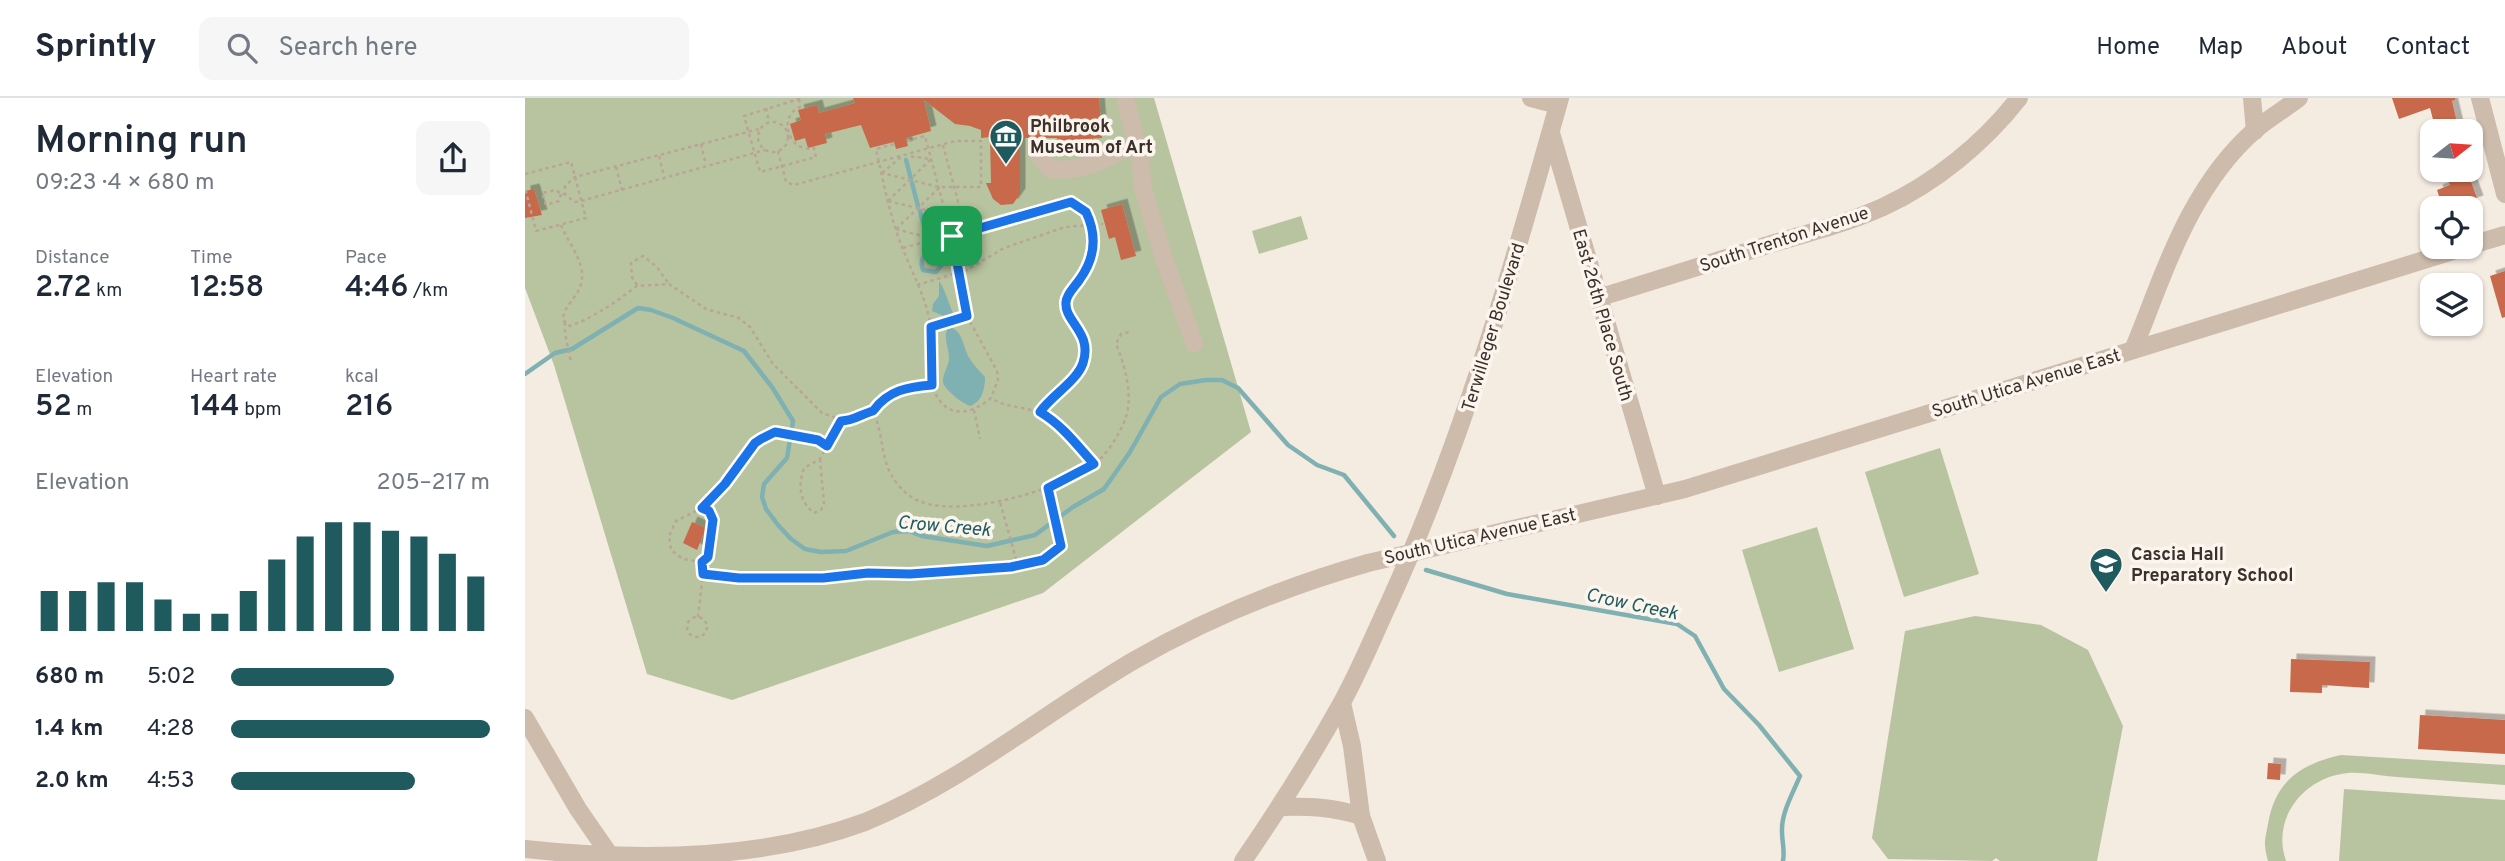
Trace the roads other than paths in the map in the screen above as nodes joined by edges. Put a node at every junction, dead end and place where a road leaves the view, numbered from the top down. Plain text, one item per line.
1 (1125, 98) edge
2 (1531, 98) edge
3 (2019, 98) edge
4 (2252, 98) edge
5 (2299, 98) edge
6 (2480, 98) edge
7 (1559, 102) edge
8 (2255, 131) junction
9 (1551, 133) junction
10 (1137, 143) junction
11 (1038, 154) dead end
12 (2505, 194) edge
13 (2505, 234) edge
14 (2483, 241) edge
15 (2427, 259) edge
16 (1598, 298) junction
17 (1194, 343) dead end
18 (2133, 350) junction
19 (1657, 496) junction
20 (1412, 552) junction
21 (1342, 703) junction
22 (525, 718) edge
23 (1280, 807) junction
24 (1361, 816) junction
25 (525, 849) edge
26 (613, 859) edge
27 (1243, 861) edge
28 (1377, 861) edge

1 - 10 street
2 - 7 street
3 - 16 street, South Trenton Avenue
4 - 8 street
5 - 8 street
6 - 12 street
7 - 9 street, Terwilleger Boulevard
8 - 18 street
9 - 16 street, East 26th Place South
9 - 20 street, Terwilleger Boulevard
10 - 11 street
10 - 17 street
13 - 14 street
15 - 18 street, South Utica Avenue East
16 - 19 street, East 26th Place South
18 - 19 street, South Utica Avenue East
19 - 20 street, South Utica Avenue East
20 - 21 street, Terwilleger Boulevard
20 - 26 street, South Utica Avenue East
21 - 23 street, Terwilleger Boulevard
21 - 24 street
22 - 26 street
23 - 24 street
23 - 27 street, Terwilleger Boulevard
24 - 28 street
25 - 26 street, South Utica Avenue East

